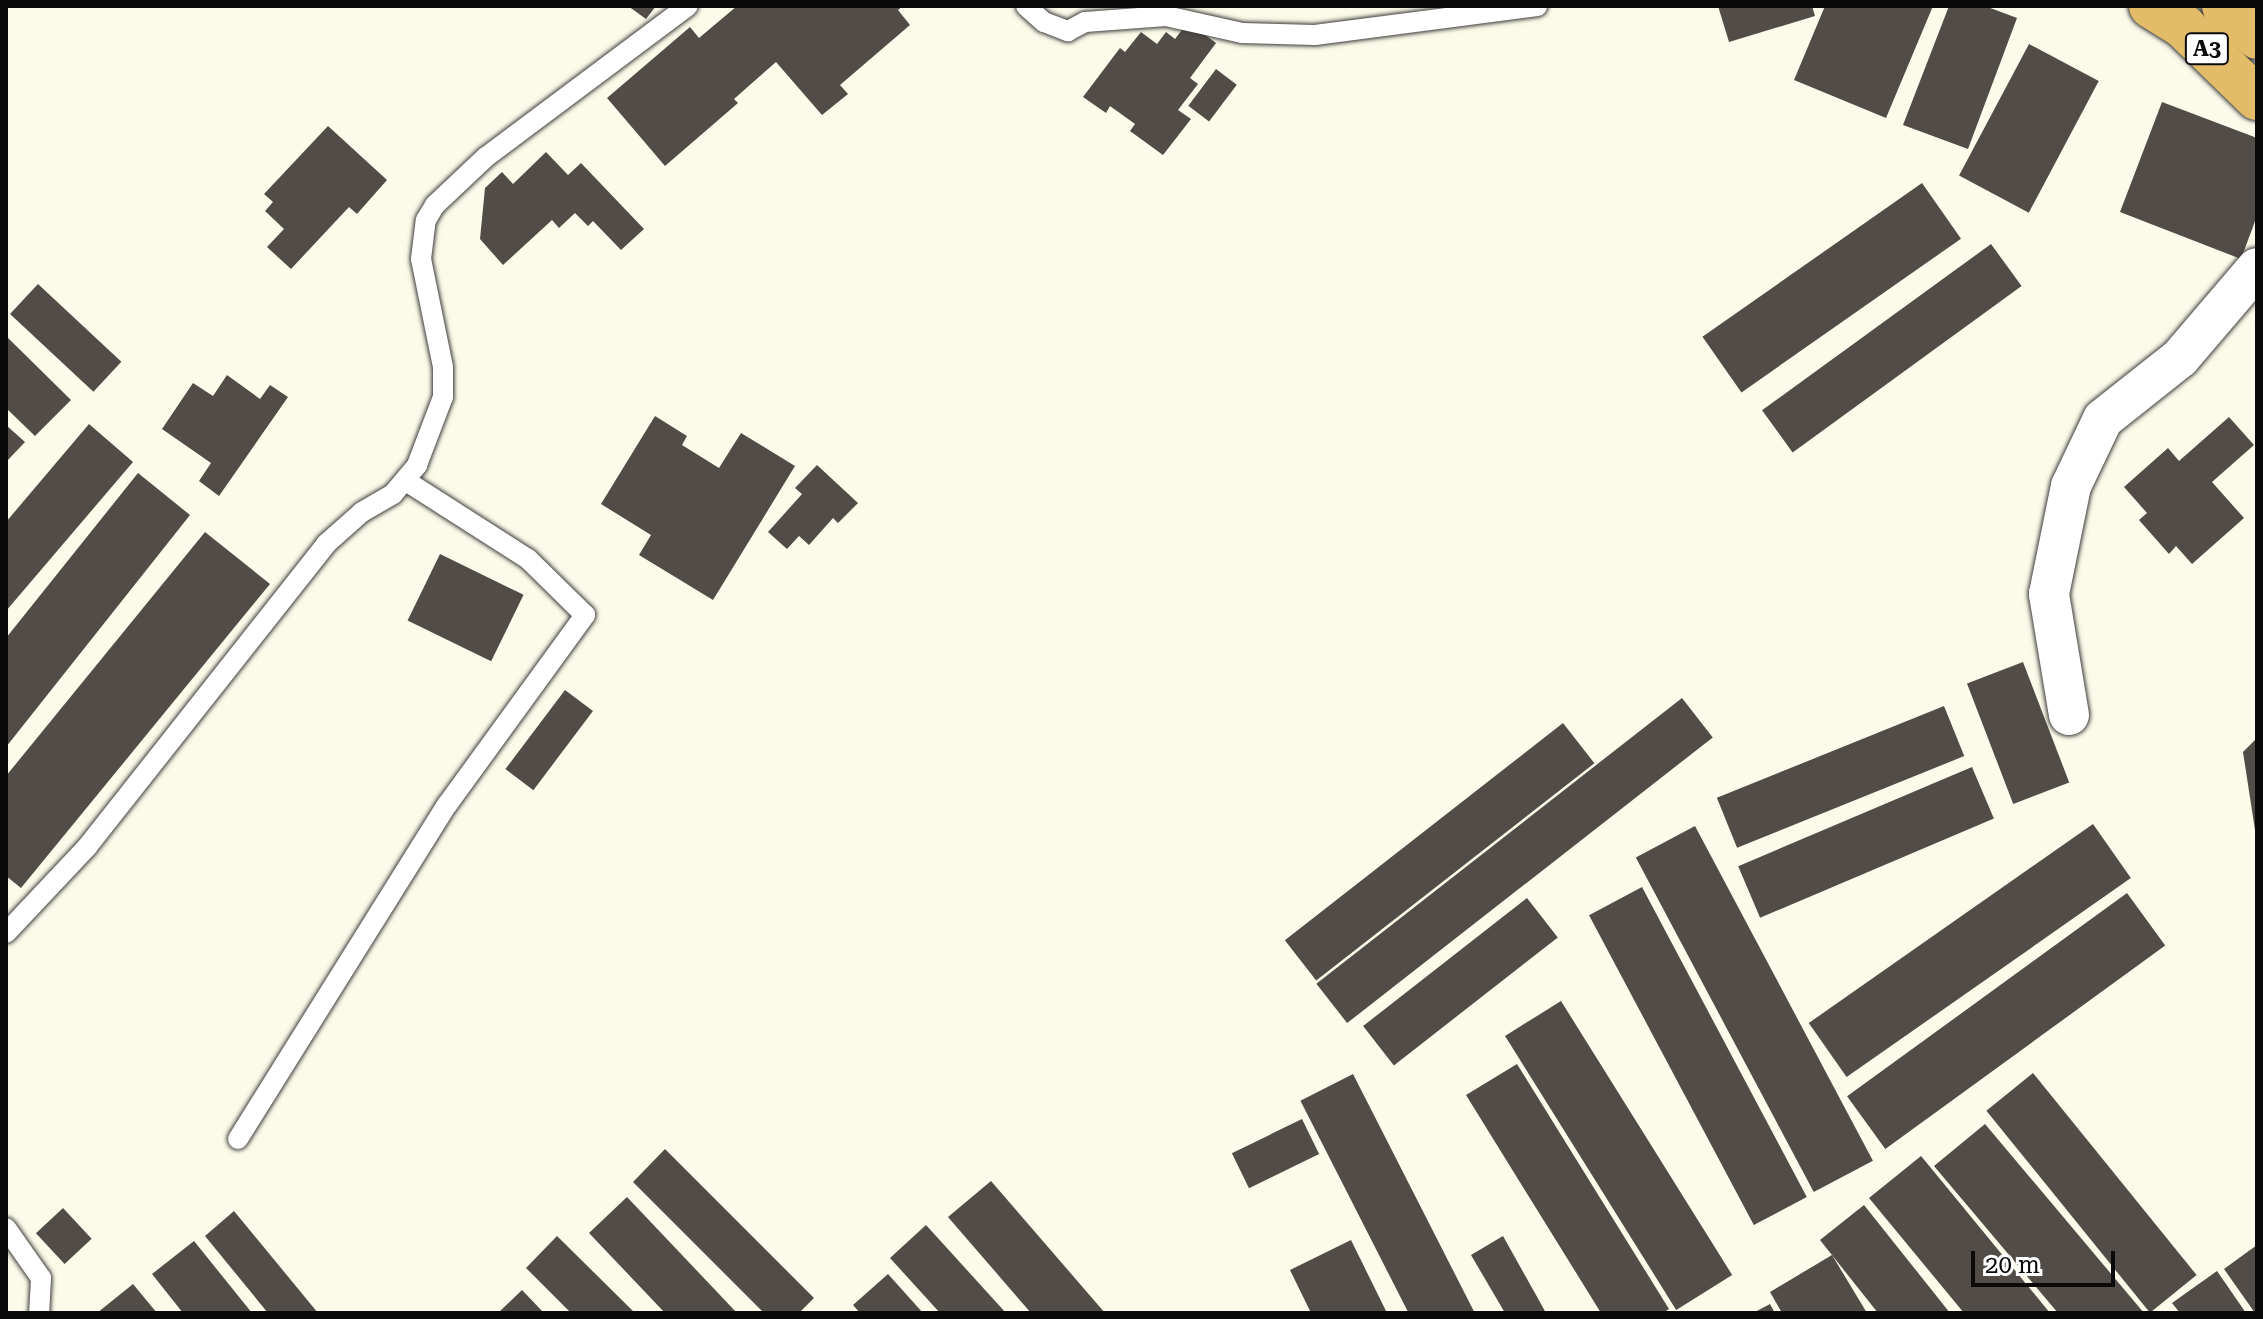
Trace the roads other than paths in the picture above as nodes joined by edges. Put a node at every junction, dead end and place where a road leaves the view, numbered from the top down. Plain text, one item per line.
1 (688, 6) edge
2 (1026, 6) edge
3 (1537, 6) edge
4 (2151, 6) edge
5 (2224, 6) edge
6 (2257, 37) edge
7 (2257, 98) edge
8 (2257, 268) edge
9 (406, 481) junction
10 (2069, 715) dead end
11 (6, 933) edge
12 (238, 1139) dead end
13 (6, 1228) edge
14 (39, 1313) edge

1 - 9 lane
2 - 3 lane
4 - 7 highway, A3
5 - 6 highway, A3
8 - 10 street
9 - 11 lane
9 - 12 lane
13 - 14 lane

